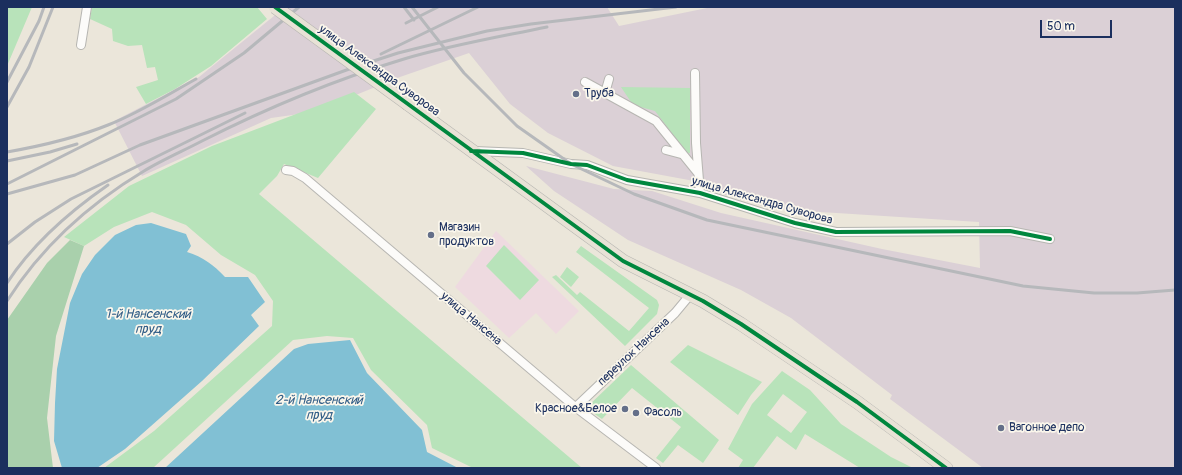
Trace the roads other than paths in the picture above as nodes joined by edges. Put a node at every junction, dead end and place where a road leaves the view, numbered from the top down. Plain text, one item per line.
1 (87, 7) edge
2 (275, 7) edge
3 (81, 45) dead end
4 (695, 73) dead end
5 (609, 79) dead end
6 (585, 82) dead end
7 (605, 93) junction
8 (666, 150) dead end
9 (472, 151) junction
10 (681, 154) junction
11 (286, 170) dead end
12 (698, 173) junction
13 (700, 193) junction
14 (1050, 239) dead end
15 (690, 295) junction
16 (576, 407) junction
17 (656, 468) edge
18 (946, 468) edge

1 - 3 street
2 - 9 main road, улица Александра Суворова, bridge
4 - 12 street
5 - 7 street
6 - 7 street
7 - 10 street
8 - 10 street
9 - 13 street, улица Александра Суворова
9 - 15 main road, улица Александра Суворова
10 - 12 street
11 - 16 street, улица Нансена
12 - 13 street
13 - 14 street, улица Александра Суворова
15 - 16 street, переулок Нансена
15 - 18 main road, улица Александра Суворова
16 - 17 street, улица Нансена

